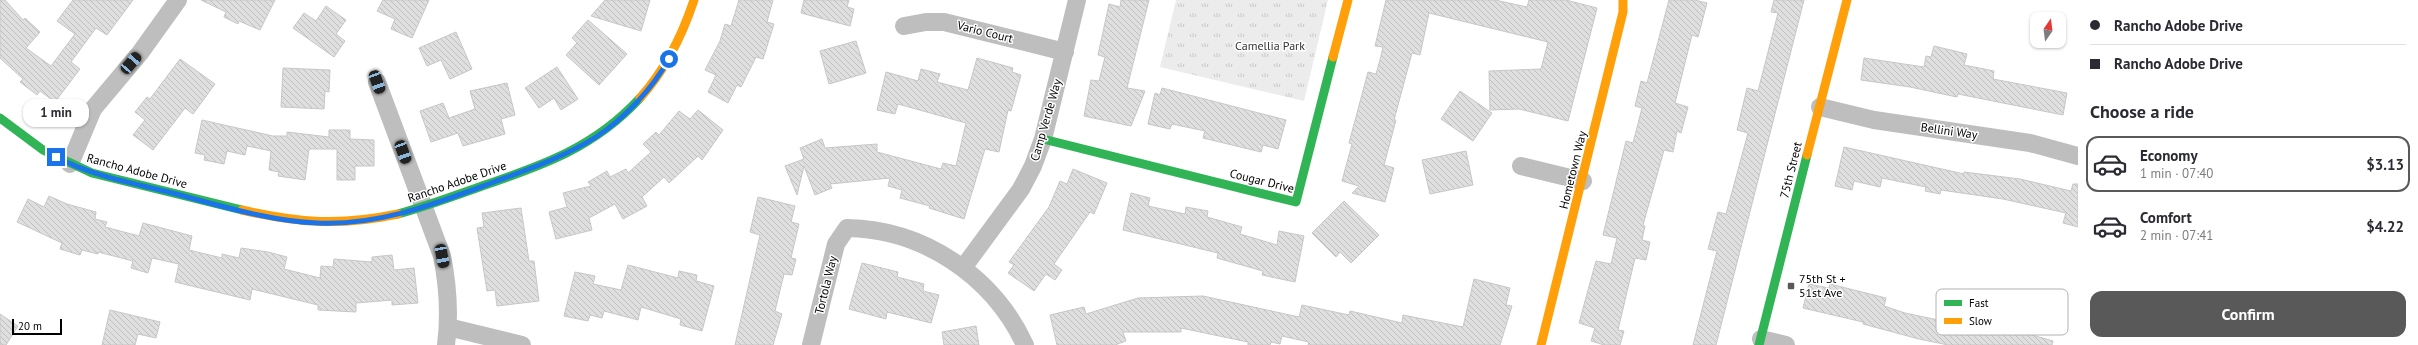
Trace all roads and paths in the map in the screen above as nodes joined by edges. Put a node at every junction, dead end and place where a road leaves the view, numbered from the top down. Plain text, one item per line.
1 (178, 0) edge
2 (694, 0) edge
3 (1078, 0) edge
4 (1348, 0) edge
5 (1623, 0) edge
6 (1846, 0) edge
7 (904, 26) dead end
8 (1065, 52) junction
9 (377, 82) dead end
10 (1820, 107) junction
11 (0, 118) edge
12 (1043, 139) junction
13 (2078, 156) edge
14 (70, 164) junction
15 (1521, 166) dead end
16 (1583, 182) junction
17 (424, 208) junction
18 (963, 268) junction
19 (448, 327) junction
20 (1760, 342) edge
21 (446, 345) edge
22 (522, 345) edge
23 (811, 345) edge
24 (1025, 345) edge
25 (1541, 345) edge
26 (1786, 345) edge

1 - 14 street
2 - 17 street, Rancho Adobe Drive
3 - 8 street, Camp Verde Way
4 - 12 street, Cougar Drive
5 - 16 street, Hometown Way
6 - 10 street, 75th Street
7 - 8 street, Vario Court
8 - 12 street, Camp Verde Way
9 - 17 street
10 - 13 street, Bellini Way
10 - 20 street, 75th Street
11 - 14 street, Rancho Adobe Drive
12 - 18 street, Camp Verde Way
14 - 17 street, Rancho Adobe Drive
15 - 16 street
16 - 25 street, Hometown Way
17 - 19 street
18 - 23 street, Tortola Way
18 - 24 street
19 - 21 street
19 - 22 street
20 - 26 street

